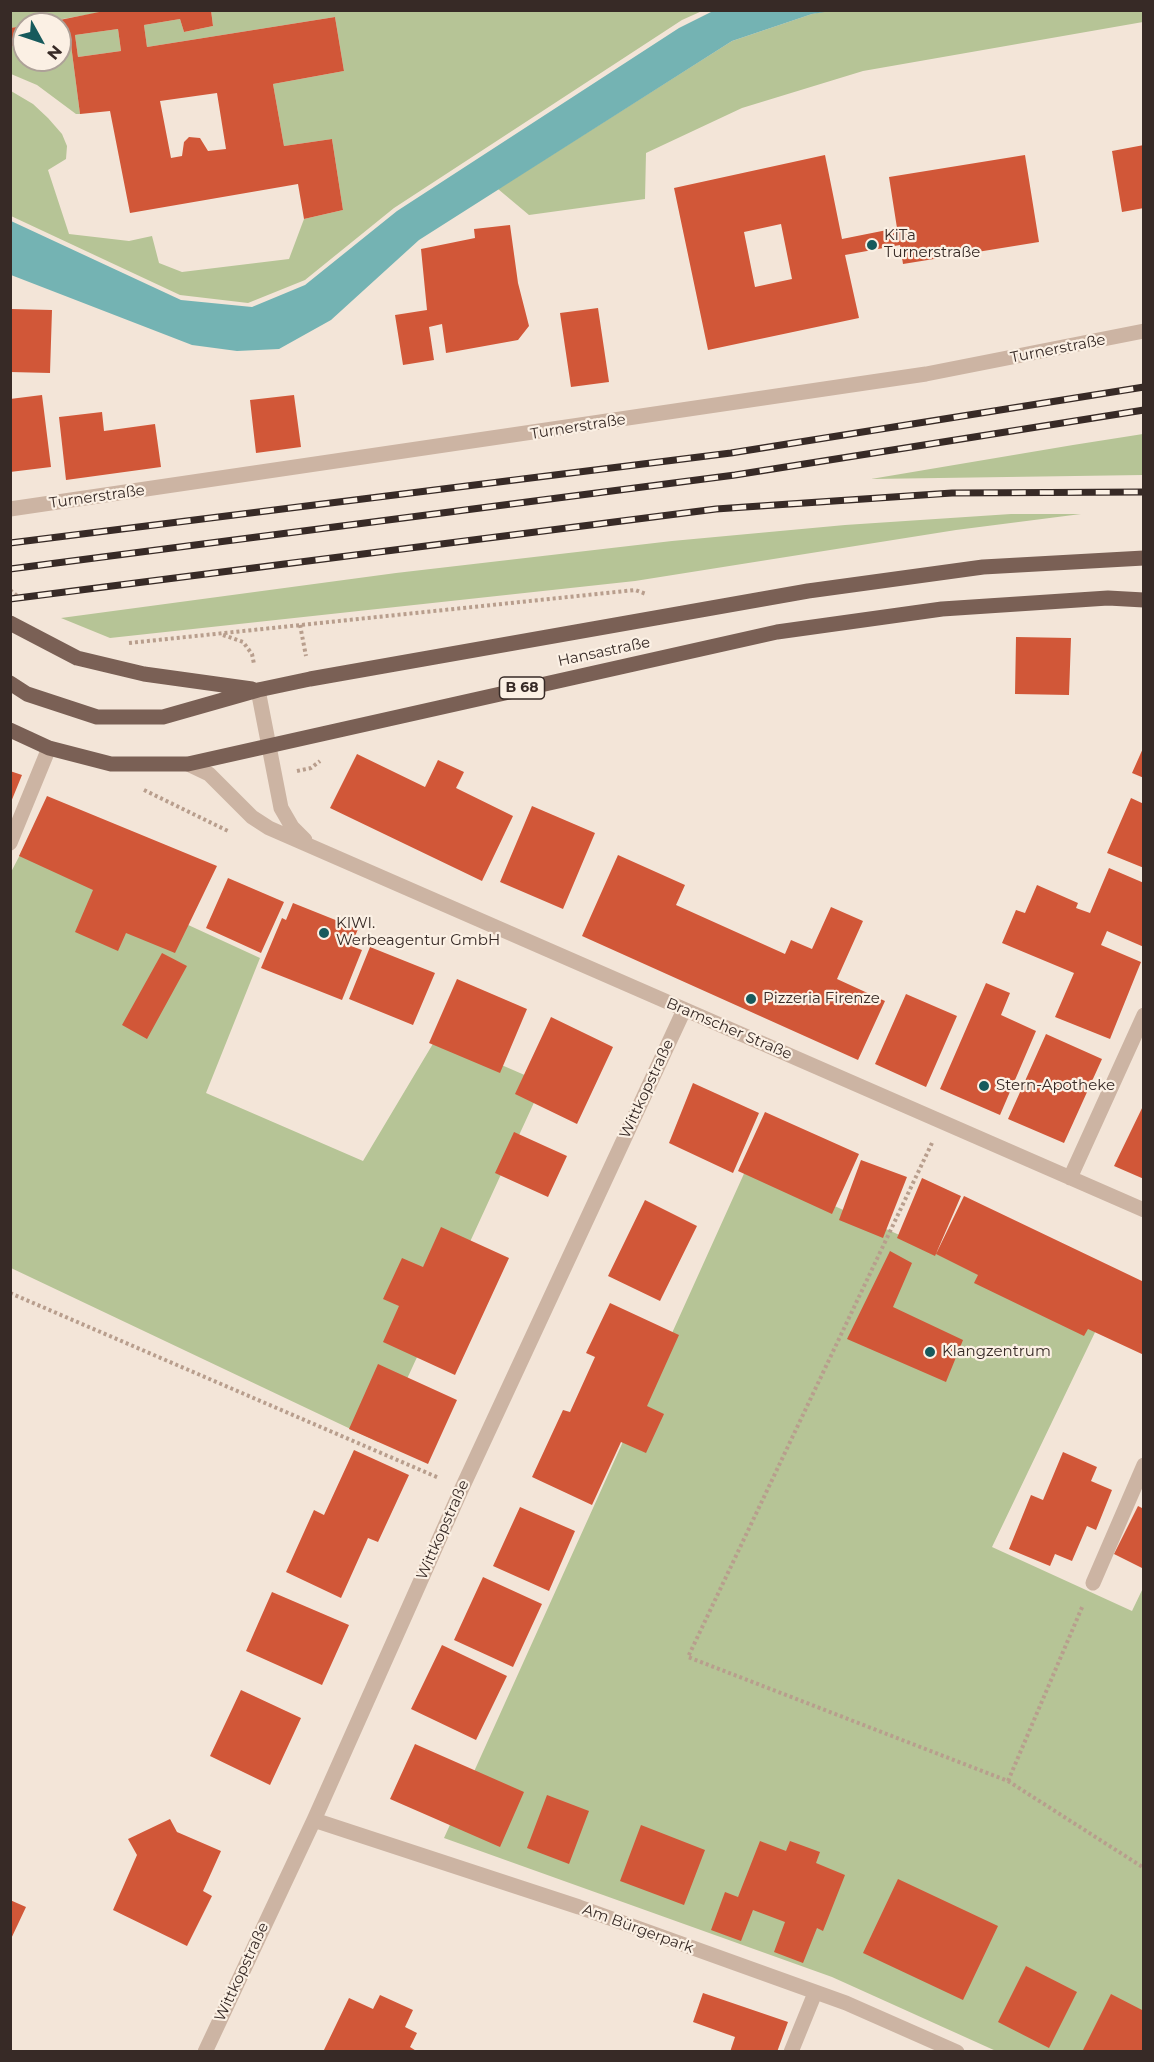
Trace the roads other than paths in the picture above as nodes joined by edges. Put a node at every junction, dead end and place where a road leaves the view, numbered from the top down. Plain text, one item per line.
1 (1143, 331) edge
2 (10, 509) edge
3 (1143, 558) edge
4 (1143, 600) edge
5 (10, 622) edge
6 (10, 683) edge
7 (258, 690) junction
8 (10, 730) edge
9 (268, 746) junction
10 (49, 748) junction
11 (188, 764) junction
12 (10, 843) edge
13 (314, 848) junction
14 (684, 1010) junction
15 (1143, 1015) edge
16 (1070, 1178) junction
17 (1143, 1210) edge
18 (1143, 1466) edge
19 (1093, 1583) road end
20 (314, 1820) junction
21 (815, 1993) junction
22 (205, 2052) edge
23 (791, 2052) edge
24 (957, 2052) edge

1 - 2 street, Turnerstraße
3 - 7 main road, Hansastraße
4 - 9 main road, Hansastraße / B 68
5 - 7 main road, Hansastraße
6 - 7 main road, Hansastraße
7 - 9 street, Bramscher Straße
8 - 10 main road, Hansastraße / B 68
9 - 11 main road, Hansastraße / B 68
9 - 13 street, Bramscher Straße
10 - 11 main road, Hansastraße / B 68
10 - 12 street
11 - 13 street, Bramscher Straße
13 - 14 street, Bramscher Straße
14 - 16 street, Bramscher Straße
14 - 20 street, Wittkopstraße
15 - 16 street
16 - 17 street, Bramscher Straße
18 - 19 street
20 - 21 street, Am Bürgerpark
20 - 22 street, Wittkopstraße
21 - 23 street
21 - 24 street, Am Bürgerpark

